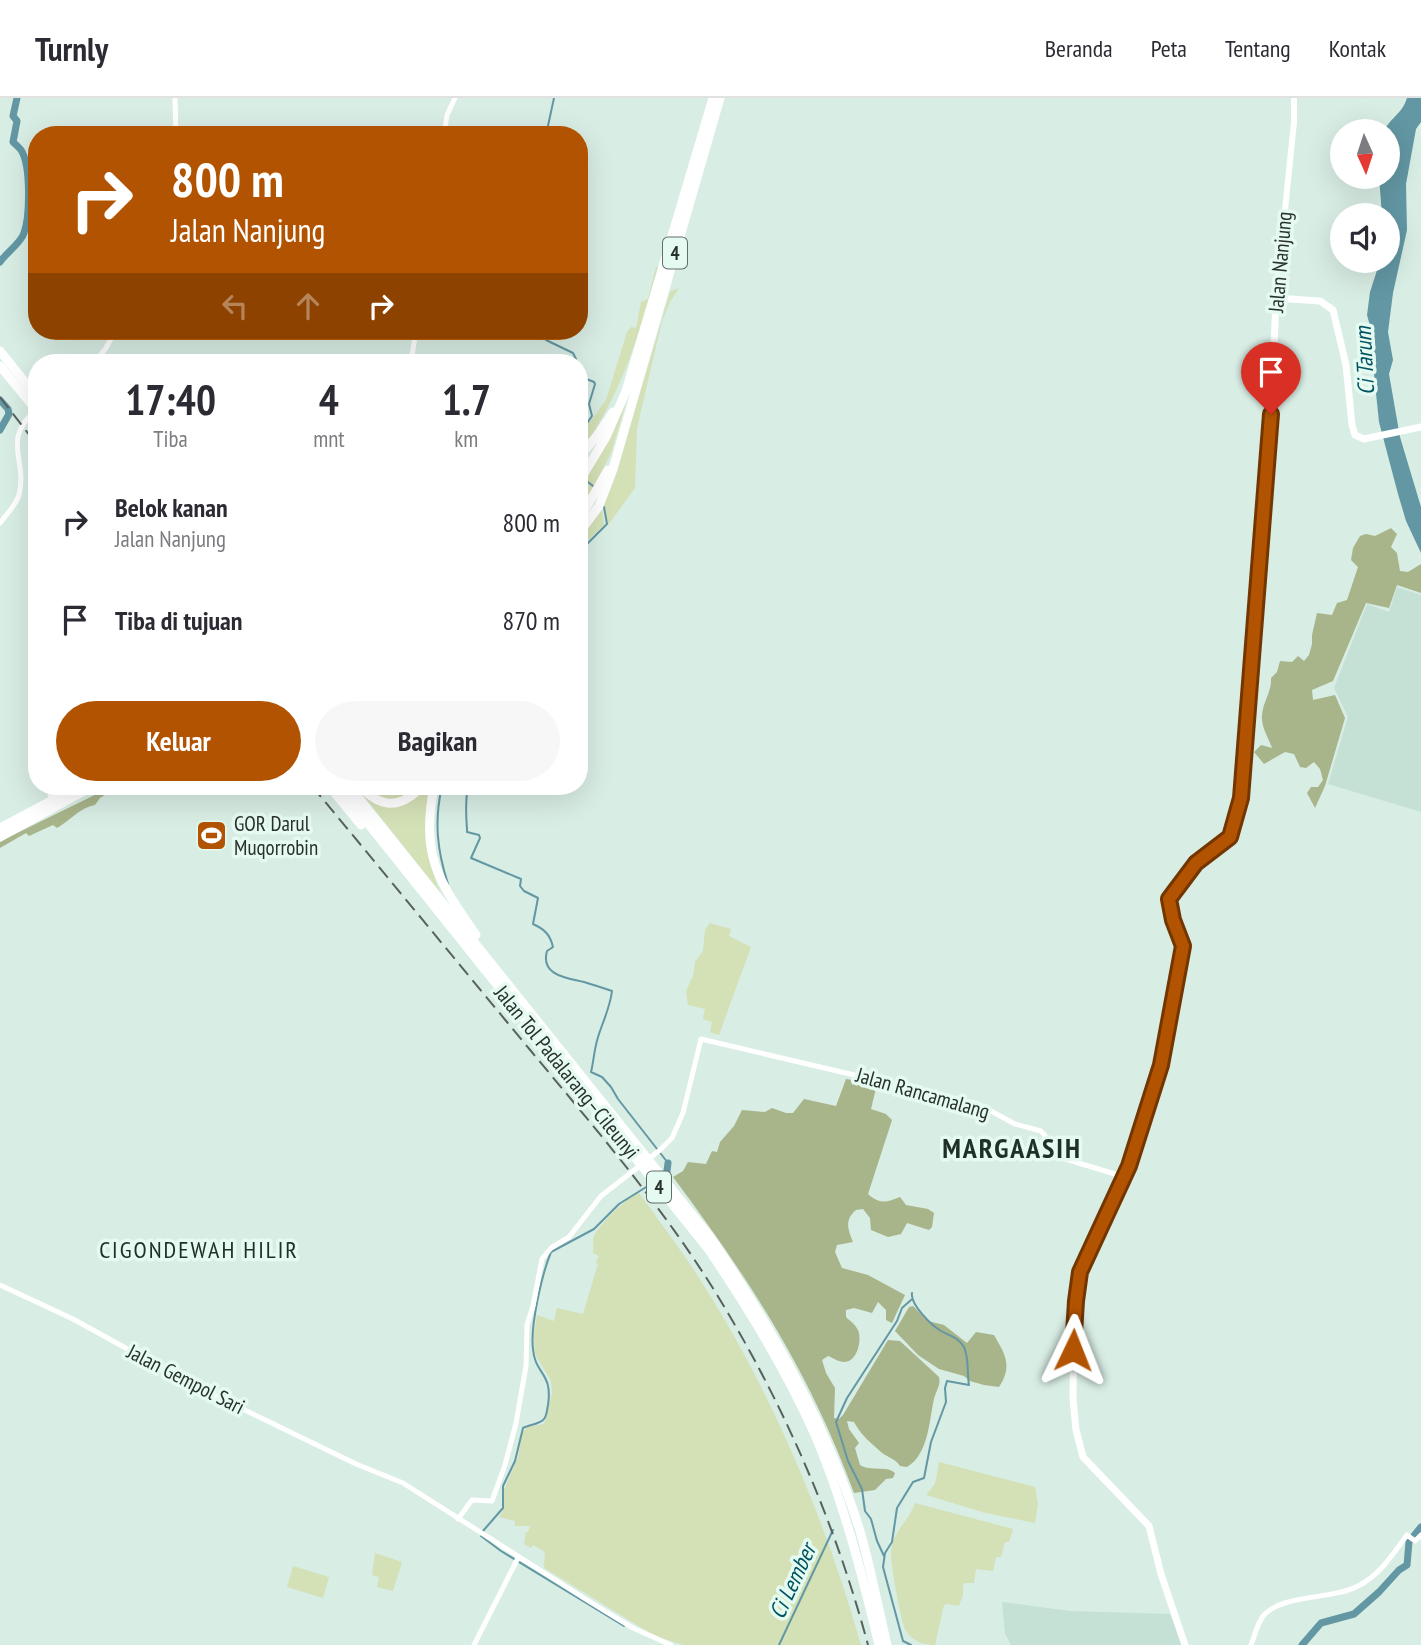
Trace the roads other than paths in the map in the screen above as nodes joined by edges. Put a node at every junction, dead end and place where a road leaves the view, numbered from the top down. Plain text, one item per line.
1 (175, 98) edge
2 (455, 98) edge
3 (713, 98) edge
4 (720, 98) edge
5 (1294, 98) edge
6 (176, 126) edge
7 (445, 126) edge
8 (1276, 298) junction
9 (0, 351) edge
10 (635, 362) junction
11 (0, 366) edge
12 (28, 386) edge
13 (28, 403) edge
14 (630, 409) junction
15 (28, 419) edge
16 (1417, 428) edge
17 (588, 446) edge
18 (588, 467) edge
19 (588, 505) edge
20 (588, 522) edge
21 (0, 523) edge
22 (52, 795) edge
23 (62, 795) edge
24 (77, 795) edge
25 (84, 795) edge
26 (336, 795) edge
27 (345, 795) edge
28 (356, 795) edge
29 (370, 795) edge
30 (412, 795) edge
31 (434, 795) edge
32 (0, 827) edge
33 (19, 827) junction
34 (0, 837) edge
35 (451, 929) junction
36 (508, 983) junction
37 (1125, 1177) junction
38 (0, 1285) edge
39 (458, 1519) junction
40 (1421, 1535) edge
41 (517, 1560) junction
42 (474, 1645) edge
43 (671, 1645) edge
44 (879, 1645) edge
45 (887, 1645) edge
46 (1185, 1645) edge
47 (1251, 1645) edge

1 - 6 street
2 - 7 street
3 - 10 highway, 4
4 - 14 highway, 4
5 - 8 main road, Jalan Nanjung
8 - 16 main road
8 - 37 main road, Jalan Nanjung
9 - 12 highway
10 - 17 highway
10 - 18 highway, 4
11 - 13 highway
14 - 19 highway
14 - 20 highway, 4
15 - 21 street
22 - 32 highway
23 - 32 highway
24 - 33 highway
25 - 33 highway
26 - 35 highway
27 - 35 highway, Jalan Tol Padalarang–Cileunyi / 4
28 - 36 highway, Jalan Tol Padalarang–Cileunyi / 4
29 - 30 highway
31 - 36 highway
33 - 34 highway
35 - 44 highway, Jalan Tol Padalarang–Cileunyi / 4
36 - 45 highway, Jalan Tol Padalarang–Cileunyi / 4
37 - 39 street, Jalan Rancamalang
37 - 46 main road, Jalan Nanjung
38 - 39 street, Jalan Gempol Sari
39 - 41 street, Jalan Gempol Sari
40 - 47 street
41 - 42 street
41 - 43 street, Jalan Gempol Sari

